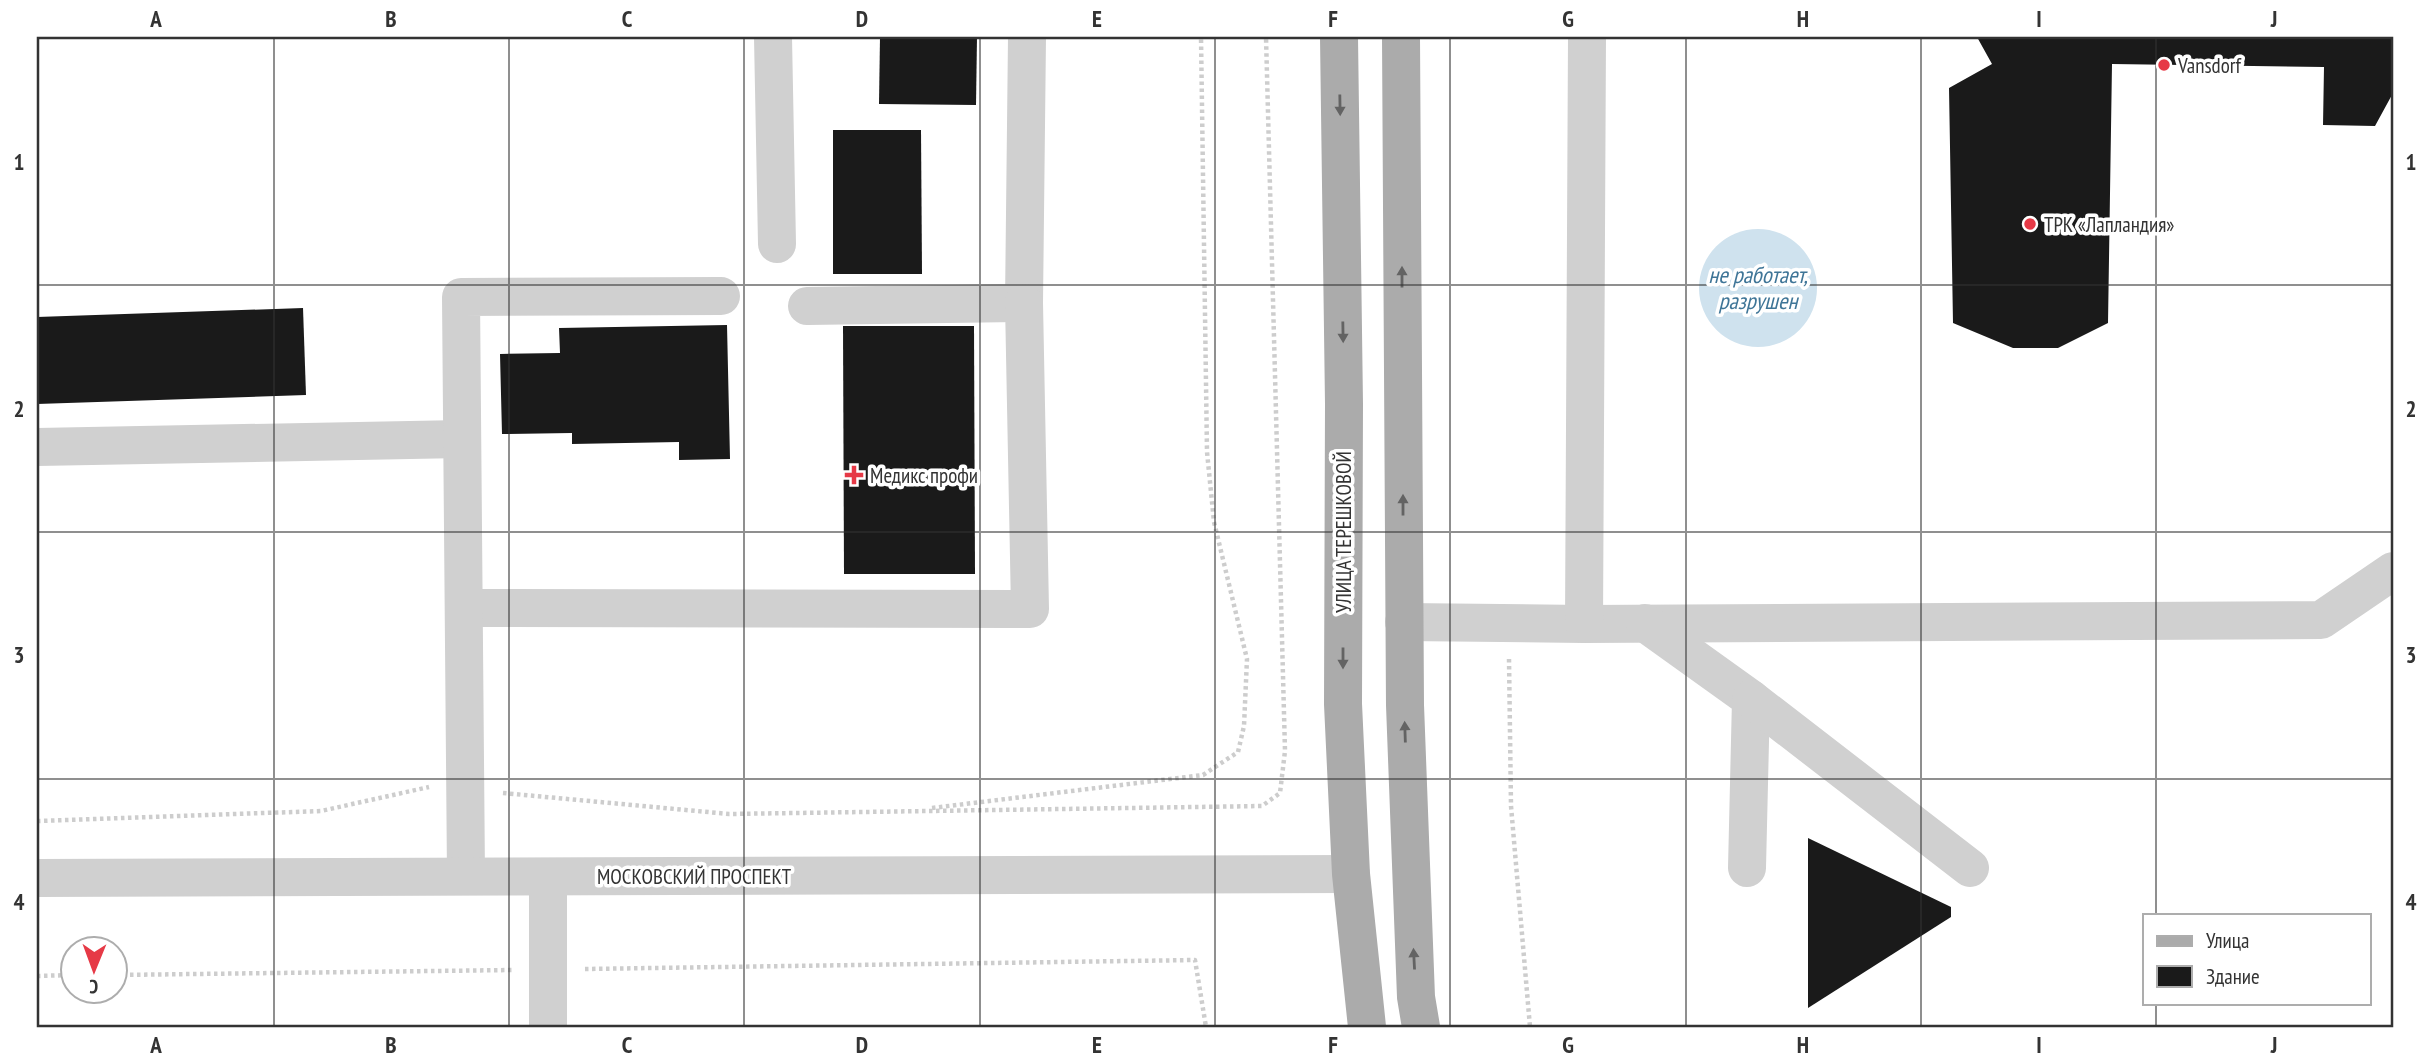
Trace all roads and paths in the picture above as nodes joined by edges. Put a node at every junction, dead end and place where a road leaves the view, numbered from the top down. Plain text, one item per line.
1 (773, 37) edge
2 (1027, 37) edge
3 (1201, 37) edge
4 (1266, 37) edge
5 (1339, 37) edge
6 (1401, 37) edge
7 (1587, 37) edge
8 (777, 244) dead end
9 (721, 296) dead end
10 (1024, 303) junction
11 (807, 306) dead end
12 (462, 439) junction
13 (37, 447) edge
14 (2393, 571) edge
15 (464, 608) junction
16 (1404, 622) junction
17 (1508, 623) junction
18 (1645, 623) junction
19 (1584, 624) junction
20 (1751, 699) junction
21 (466, 789) junction
22 (906, 811) junction
23 (37, 821) edge
24 (1746, 868) dead end
25 (1970, 868) dead end
26 (1352, 874) junction
27 (466, 877) junction
28 (548, 877) junction
29 (37, 878) edge
30 (548, 970) junction
31 (60, 975) edge
32 (130, 975) edge
33 (37, 976) edge
34 (548, 1027) edge
35 (1206, 1027) edge
36 (1367, 1027) edge
37 (1421, 1027) edge
38 (1530, 1027) edge

1 - 8 street
2 - 10 street
3 - 22 path
4 - 22 path
5 -> 26 main road, УЛИЦА ТЕРЕШКОВОЙ
16 -> 6 main road
7 - 19 street
9 - 12 street
10 - 11 street
10 - 15 street
12 - 13 street
12 - 15 street
14 - 18 street
15 - 21 street
16 - 17 street
37 -> 16 main road
17 - 19 street
17 - 38 path
18 - 19 street
18 - 20 street
20 - 24 street
20 - 25 street
21 - 22 path
21 - 23 path
21 - 27 street
26 - 28 street, МОСКОВСКИЙ ПРОСПЕКТ
26 - 36 main road, УЛИЦА ТЕРЕШКОВОЙ
27 - 28 street, МОСКОВСКИЙ ПРОСПЕКТ
27 - 29 street, МОСКОВСКИЙ ПРОСПЕКТ
28 - 30 street
30 - 32 path
30 - 34 street
30 - 35 path
31 - 33 path

